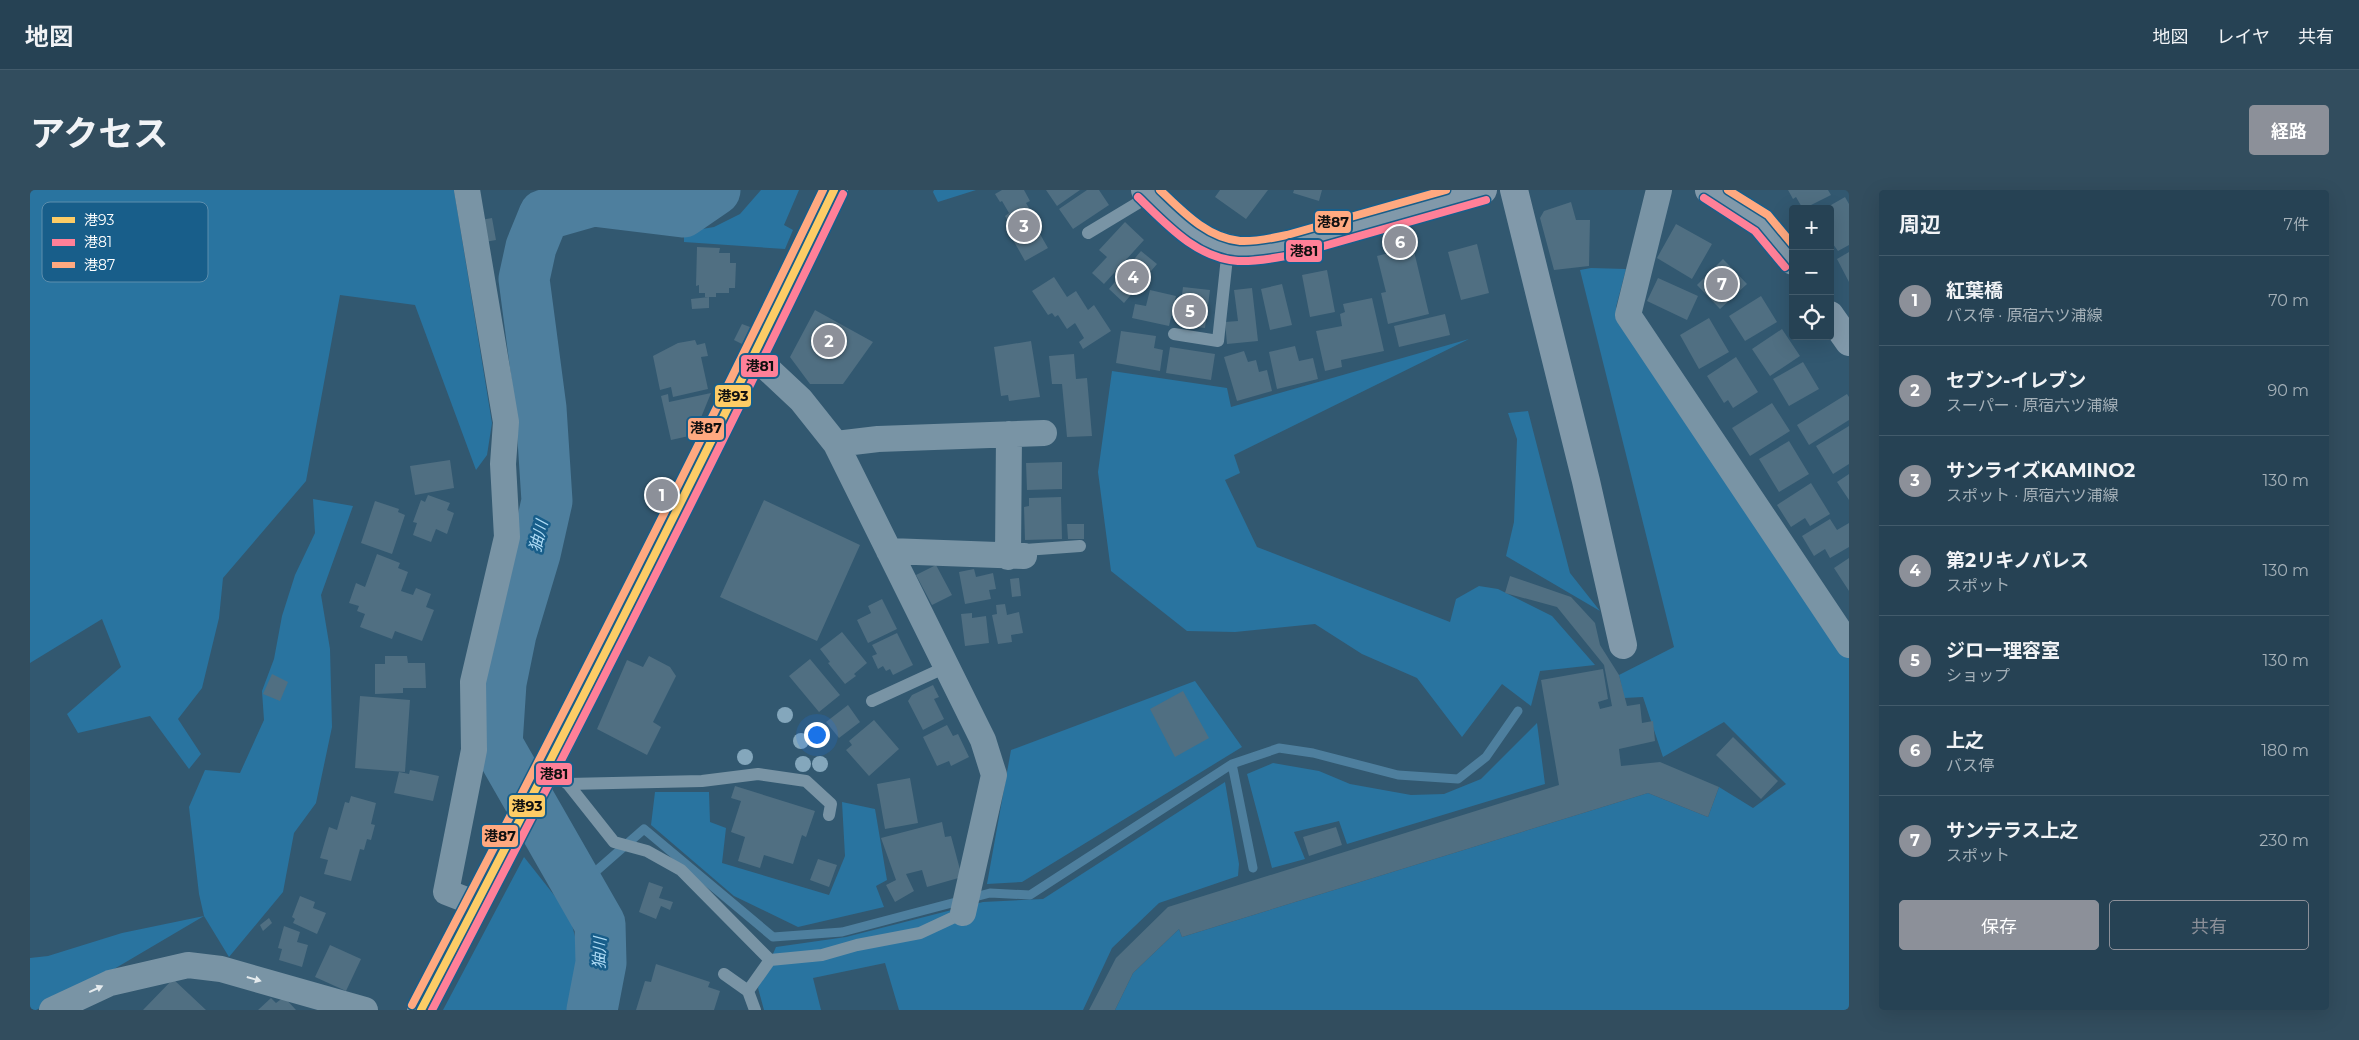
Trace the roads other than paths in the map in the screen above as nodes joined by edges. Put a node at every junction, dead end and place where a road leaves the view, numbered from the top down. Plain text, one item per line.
1 (467, 190) edge
2 (834, 190) edge
3 (1483, 190) edge
4 (1514, 190) edge
5 (1659, 190) edge
6 (1709, 190) edge
7 (1148, 192) edge
8 (1088, 233) dead end
9 (1228, 248) junction
10 (1789, 256) edge
11 (1834, 321) edge
12 (1174, 334) dead end
13 (1849, 342) edge
14 (754, 356) junction
15 (1044, 433) dead end
16 (1010, 434) junction
17 (836, 444) junction
18 (1080, 546) dead end
19 (889, 550) junction
20 (1016, 556) junction
21 (1849, 645) edge
22 (1623, 646) dead end
23 (946, 667) junction
24 (872, 701) dead end
25 (557, 777) junction
26 (829, 815) dead end
27 (966, 901) joint
28 (477, 904) junction
29 (770, 960) junction
30 (724, 974) dead end
31 (748, 990) junction
32 (52, 1010) edge
33 (365, 1010) edge
34 (421, 1010) edge
35 (755, 1010) edge

1 - 28 street
2 - 14 main road
3 - 9 street
4 - 22 street
5 - 21 street
6 - 10 street
7 - 8 lane
7 - 9 street
9 - 12 lane
11 - 13 street
14 - 17 street
14 - 25 main road
15 - 16 street
16 - 17 street
16 - 20 street
17 - 19 street
18 - 20 lane
19 - 20 street
19 - 23 street
23 - 24 lane
23 - 27 street
25 - 26 lane
25 - 28 main road
25 - 29 lane
27 - 29 lane
28 - 34 main road
29 - 31 lane
30 - 31 lane
31 - 35 lane
32 -> 33 street

